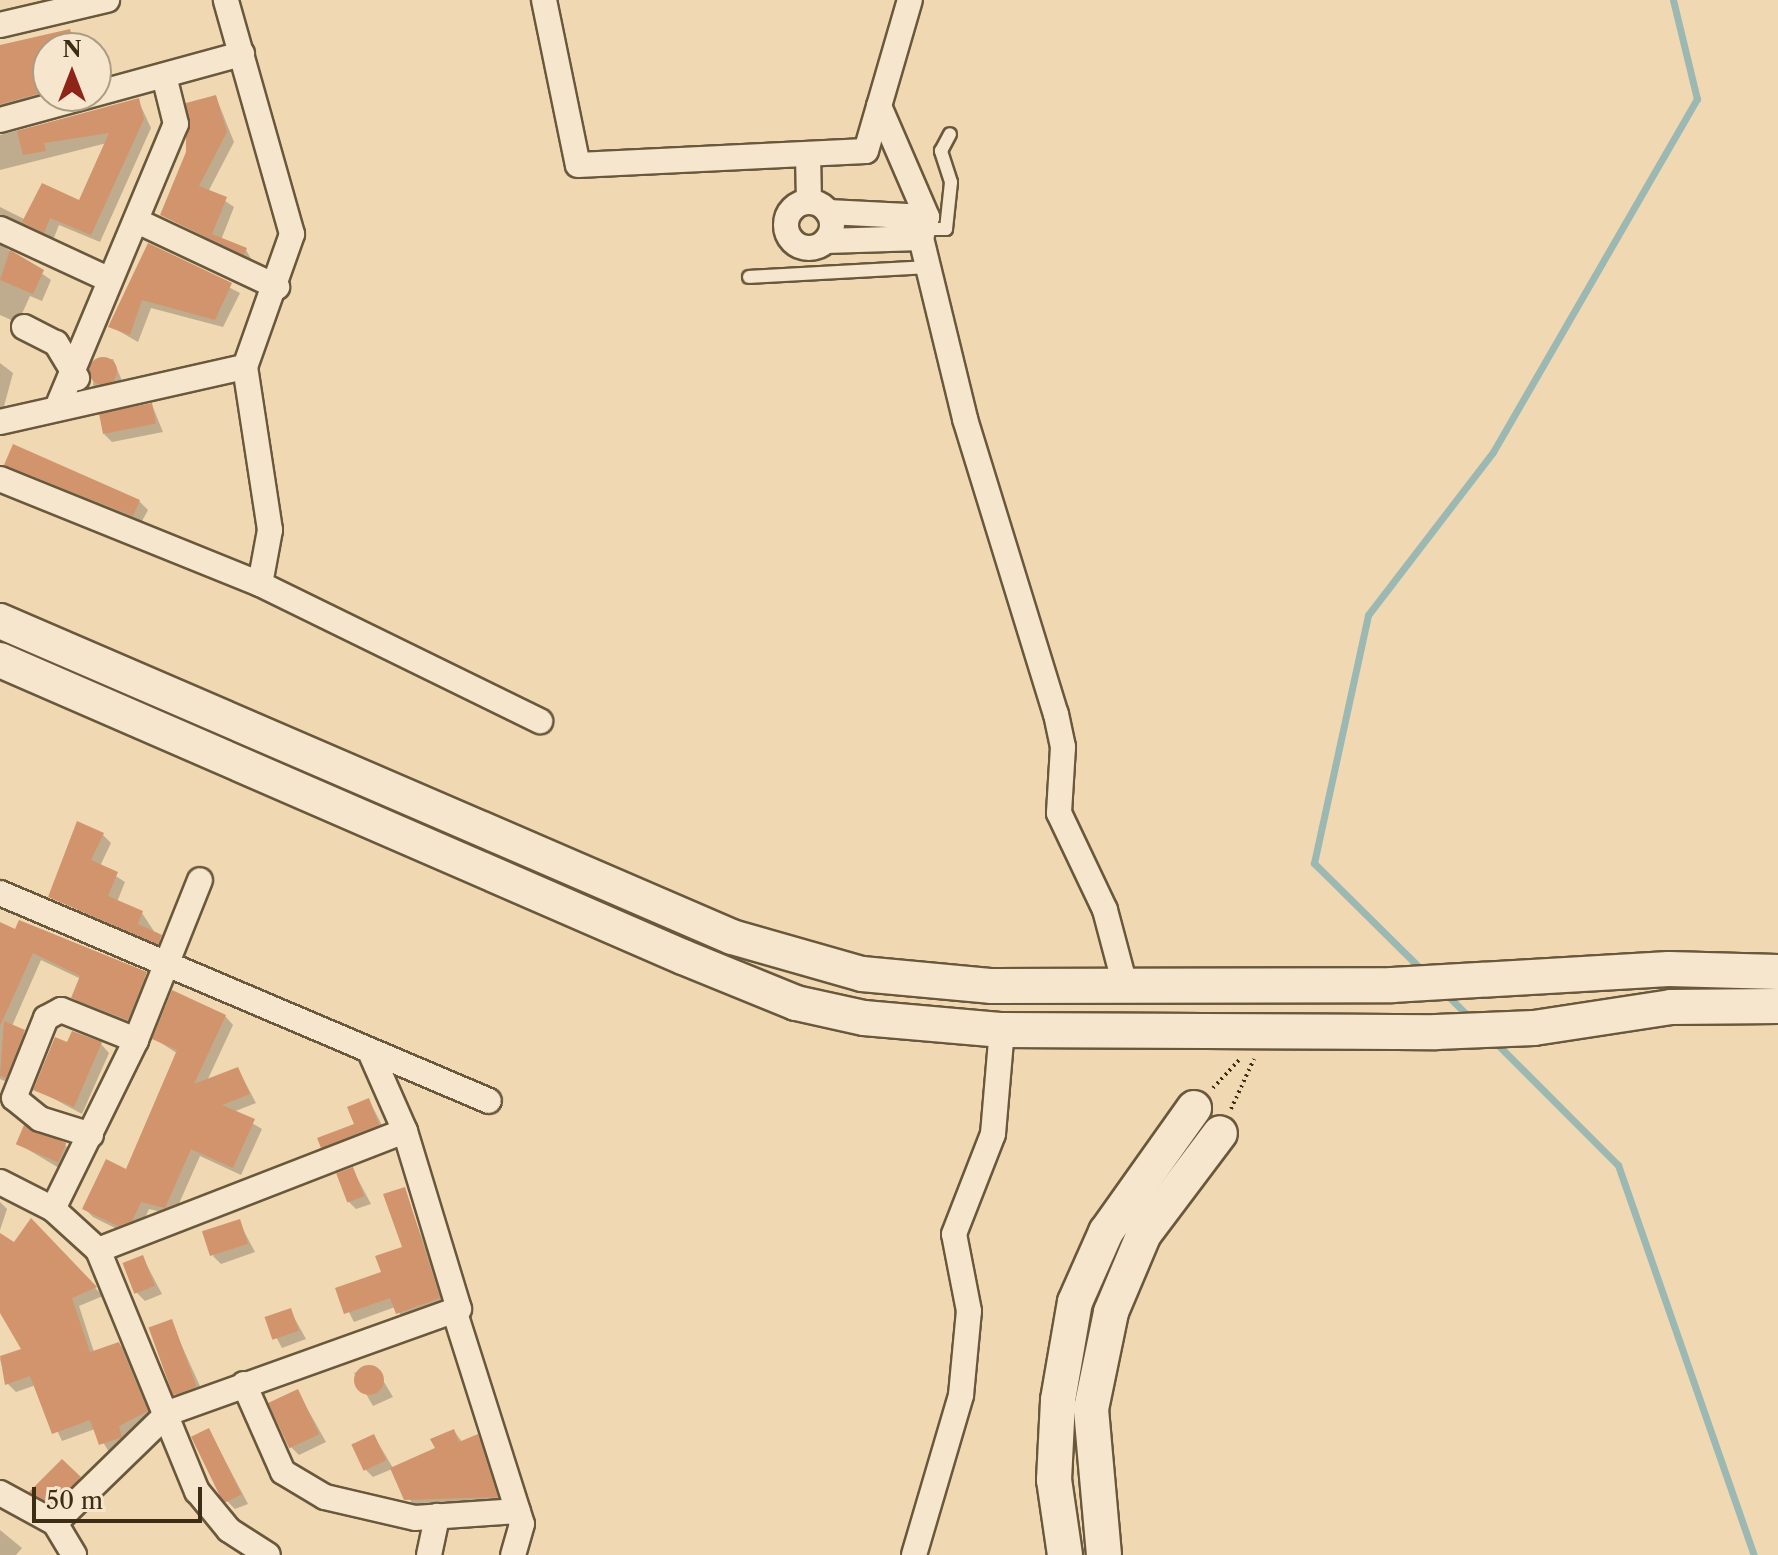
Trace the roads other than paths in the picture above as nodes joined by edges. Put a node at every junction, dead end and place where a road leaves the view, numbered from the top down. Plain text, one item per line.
1 (107, 0) edge
2 (226, 0) edge
3 (544, 0) edge
4 (910, 0) edge
5 (0, 25) edge
6 (242, 54) junction
7 (165, 80) junction
8 (879, 106) junction
9 (0, 120) edge
10 (950, 134) dead end
11 (808, 154) junction
12 (819, 207) junction
13 (137, 221) junction
14 (924, 228) junction
15 (0, 229) edge
16 (826, 241) junction
17 (928, 267) junction
18 (749, 277) dead end
19 (110, 280) junction
20 (277, 287) junction
21 (24, 327) dead end
22 (245, 367) junction
23 (72, 371) junction
24 (97, 398) junction
25 (57, 408) junction
26 (0, 422) edge
27 (0, 479) edge
28 (260, 584) junction
29 (0, 621) edge
30 (0, 660) edge
31 (540, 721) dead end
32 (200, 880) dead end
33 (0, 893) edge
34 (168, 966) junction
35 (1778, 972) edge
36 (1125, 985) junction
37 (1778, 1006) edge
38 (1002, 1030) junction
39 (136, 1040) junction
40 (371, 1054) junction
41 (489, 1101) dead end
42 (1194, 1108) road end
43 (405, 1131) junction
44 (1220, 1133) road end
45 (91, 1135) junction
46 (0, 1182) edge
47 (53, 1209) junction
48 (98, 1250) junction
49 (455, 1313) junction
50 (244, 1384) junction
51 (168, 1413) junction
52 (0, 1493) edge
53 (518, 1511) junction
54 (437, 1516) junction
55 (55, 1523) junction
56 (74, 1555) edge
57 (268, 1555) edge
58 (429, 1555) edge
59 (513, 1555) edge
60 (914, 1555) edge
61 (1065, 1555) edge
62 (1104, 1555) edge

1 - 5 street
2 - 6 street
3 - 11 street
4 - 8 street
6 - 7 street
6 - 20 street
7 - 9 street
7 - 13 street
8 - 11 street
8 - 14 street
10 - 14 lane
11 - 12 street
12 - 14 street
12 - 16 street
12 - 16 street
13 - 19 street
13 - 20 street
14 - 16 street
14 - 17 street
15 - 19 street
17 - 18 lane
17 - 36 street
19 - 23 street
20 - 22 street
21 - 23 street
22 - 24 street
22 - 28 street
23 - 24 street
23 - 25 street
24 - 25 street
25 - 26 street
27 - 28 street
28 - 31 street
29 - 36 street
30 - 38 street
32 - 34 street
33 - 34 street
34 - 39 street
34 - 40 street
35 - 36 street
37 - 38 street
38 - 60 street
39 - 45 street
39 - 45 street
40 - 41 street
40 - 43 street
42 - 61 street
43 - 48 street
43 - 49 street
44 - 62 street
45 - 47 street
46 - 47 street
47 - 48 street
48 - 51 street
49 - 50 street
49 - 53 street
50 - 51 street
50 - 54 street
51 - 55 street
51 - 57 street
52 - 55 street
53 - 54 street
53 - 59 street
54 - 58 street
55 - 56 street

